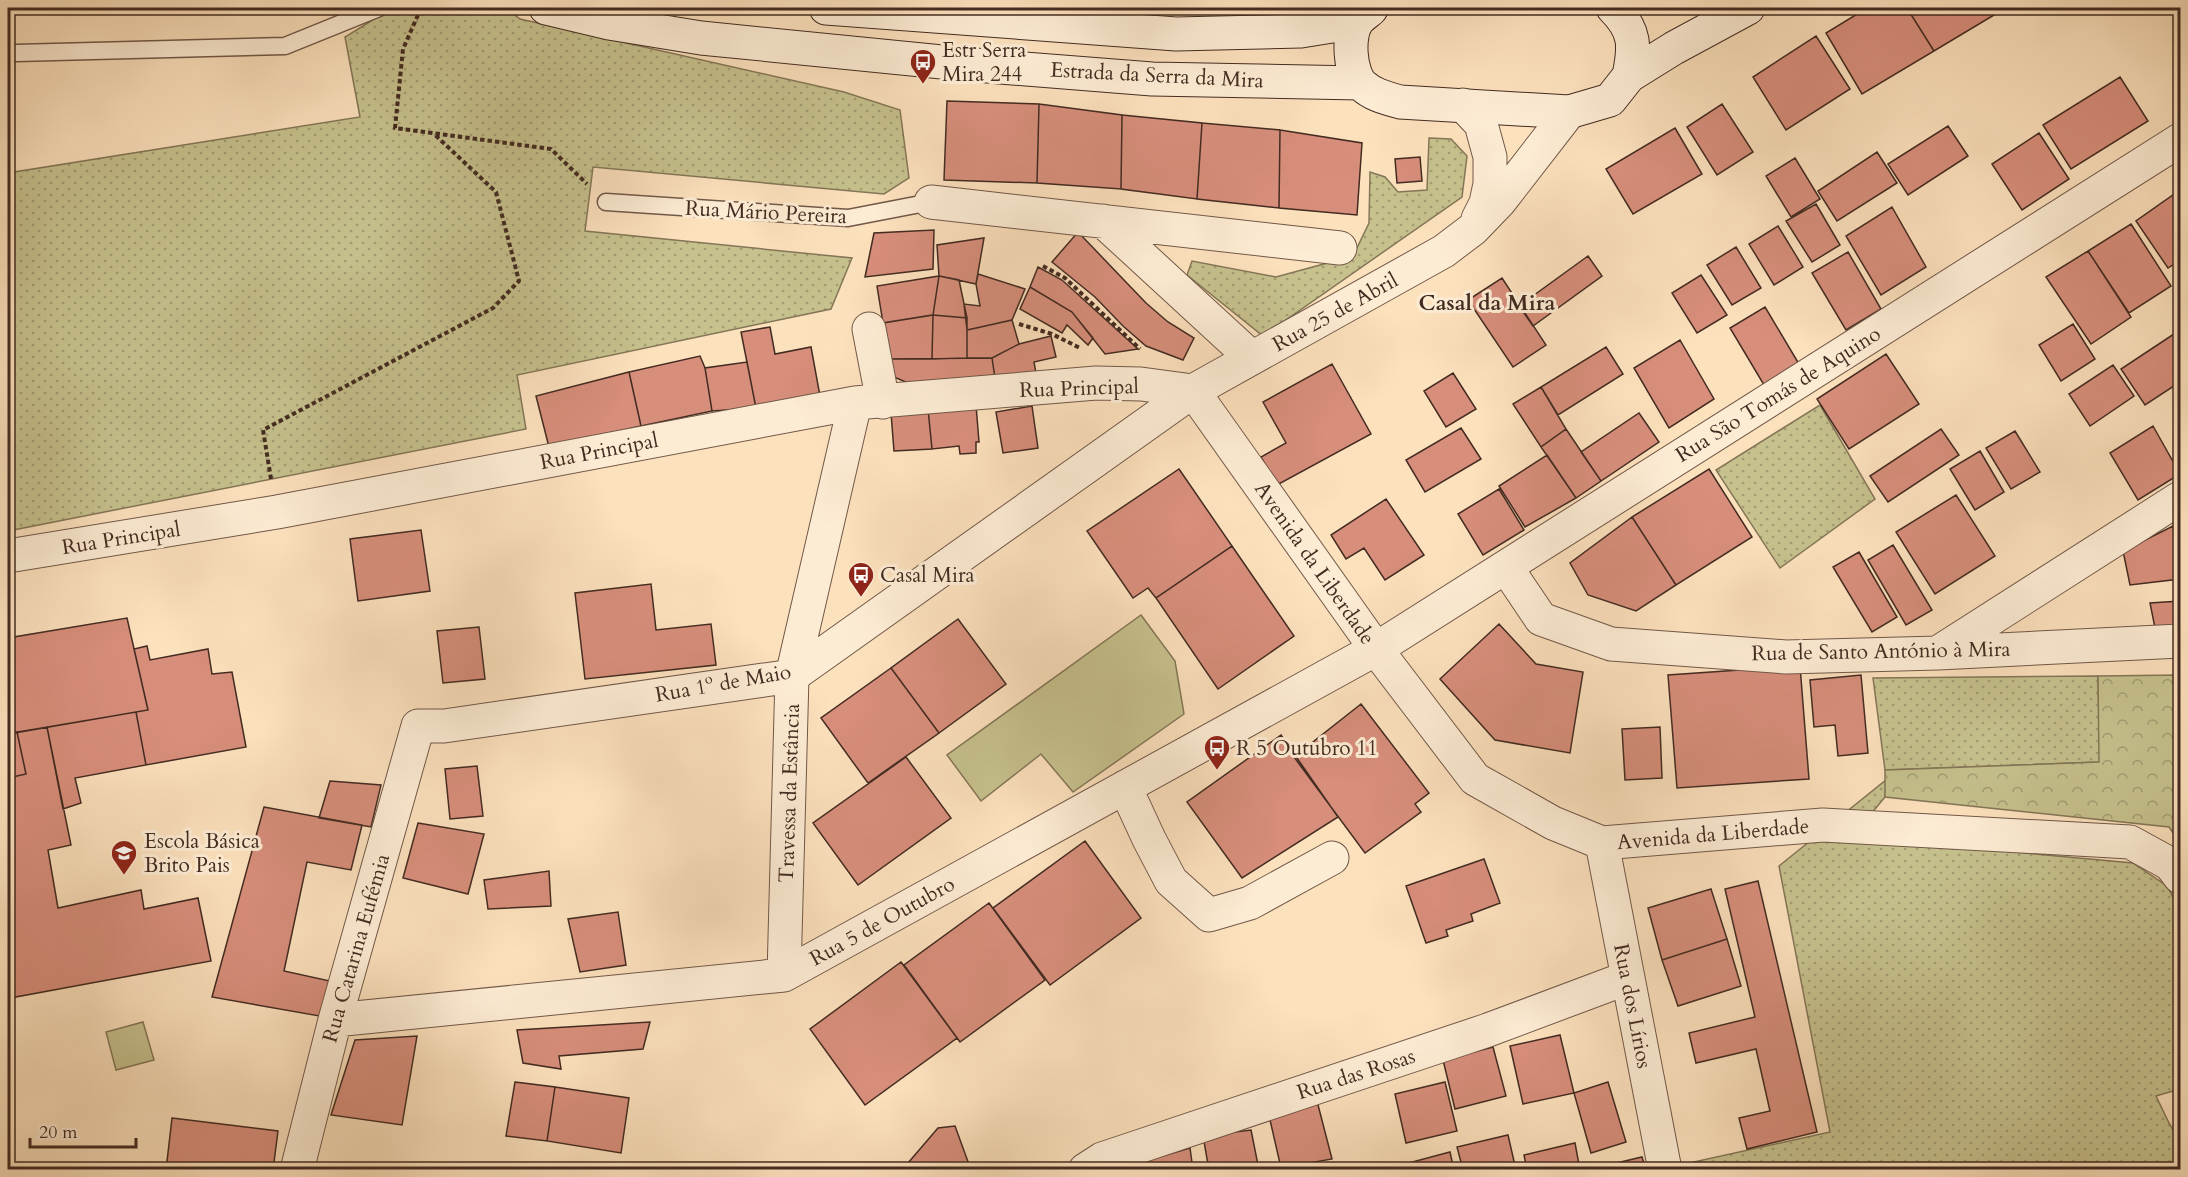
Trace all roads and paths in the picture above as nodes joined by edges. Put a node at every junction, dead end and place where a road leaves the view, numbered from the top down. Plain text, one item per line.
1 (379, 8) edge
2 (421, 8) edge
3 (826, 8) edge
4 (1613, 8) edge
5 (1748, 8) edge
6 (562, 9) edge
7 (873, 9) edge
8 (1365, 15) edge
9 (16, 53) dead end
10 (1629, 76) junction
11 (1360, 83) junction
12 (1463, 105) junction
13 (1569, 112) junction
14 (435, 134) junction
15 (2181, 140) edge
16 (606, 202) joint
17 (931, 202) joint
18 (1102, 221) junction
19 (1473, 229) junction
20 (1340, 248) dead end
21 (1043, 266) dead end
22 (1019, 324) dead end
23 (868, 329) dead end
24 (1252, 358) junction
25 (1096, 383) junction
26 (1179, 389) junction
27 (869, 402) junction
28 (2181, 498) edge
29 (277, 512) junction
30 (8, 556) edge
31 (1506, 567) junction
32 (2181, 641) edge
33 (1376, 649) junction
34 (1938, 653) junction
35 (792, 676) junction
36 (418, 726) joint
37 (1125, 787) junction
38 (1602, 843) junction
39 (1332, 858) dead end
40 (2181, 878) edge
41 (784, 975) junction
42 (1627, 978) junction
43 (335, 1020) junction
44 (297, 1170) edge
45 (1085, 1170) edge
46 (1665, 1170) edge

1 - 9 lane
2 - 14 path
3 - 7 street, Estrada da Serra da Mira
4 - 10 street, Estrada da Serra da Mira
5 - 10 street, Estrada da Serra da Mira
6 - 11 street, Estrada da Serra da Mira
7 - 8 street, Estrada da Serra da Mira
8 - 11 street, Estrada da Serra da Mira
10 - 13 street, Estrada da Serra da Mira
11 - 12 street, Estrada da Serra da Mira
12 - 13 street, Estrada da Serra da Mira
12 - 19 street
13 - 19 street, Rua 25 de Abril
14 - 16 path
14 - 29 path
15 - 31 street, Rua São Tomás de Aquino
16 - 17 lane, Rua Mário Pereira
17 - 18 street, Rua Mário Pereira
18 - 20 street, Rua Mário Pereira
18 - 24 street
19 - 24 street, Rua 25 de Abril
21 - 26 path
22 - 25 path
23 - 27 street
24 - 26 street, Rua 25 de Abril
25 - 26 street, Rua Principal
25 - 27 street, Rua Principal
26 - 33 street, Avenida da Liberdade
26 - 35 street, Rua 1º de Maio
27 - 29 street, Rua Principal
27 - 35 street, Travessa da Estância
28 - 34 street
29 - 30 street, Rua Principal
31 - 33 street, Rua São Tomás de Aquino
31 - 34 street, Rua de Santo António à Mira
32 - 34 street, Rua de Santo António à Mira
33 - 37 street, Rua 5 de Outubro
33 - 38 street, Avenida da Liberdade
35 - 36 street, Rua 1º de Maio
35 - 41 street, Travessa da Estância
36 - 43 street, Rua Catarina Eufémia
37 - 39 street
37 - 41 street, Rua 5 de Outubro
38 - 40 street, Avenida da Liberdade
38 - 42 street, Rua dos Lírios
41 - 43 street, Rua 5 de Outubro
42 - 45 street, Rua das Rosas
42 - 46 street, Rua dos Lírios
43 - 44 street, Rua Catarina Eufémia

